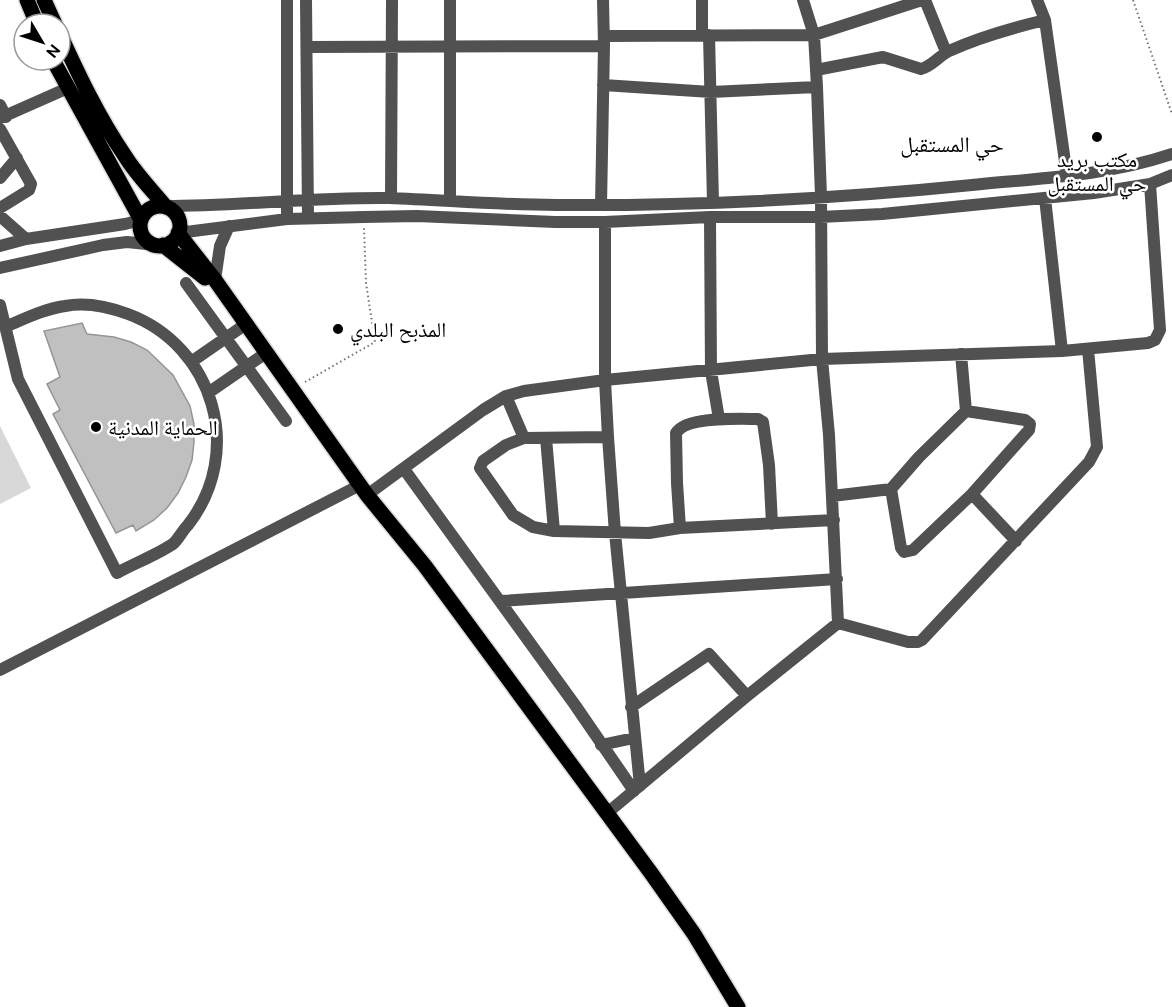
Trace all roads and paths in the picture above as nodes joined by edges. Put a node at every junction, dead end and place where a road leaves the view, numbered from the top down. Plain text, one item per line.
1 (287, 0) edge
2 (306, 0) edge
3 (392, 0) edge
4 (450, 0) edge
5 (603, 0) edge
6 (702, 0) edge
7 (803, 0) edge
8 (923, 0) edge
9 (1037, 0) edge
10 (1133, 0) edge
11 (1045, 20) junction
12 (705, 35) junction
13 (814, 35) junction
14 (604, 41) junction
15 (307, 47) junction
16 (451, 47) junction
17 (393, 48) junction
18 (946, 52) junction
19 (72, 60) edge
20 (816, 70) junction
21 (59, 72) edge
22 (603, 85) junction
23 (817, 87) junction
24 (68, 88) junction
25 (711, 92) junction
26 (2, 114) edge
27 (1172, 114) edge
28 (0, 129) edge
29 (1172, 154) edge
30 (17, 158) junction
31 (1172, 175) edge
32 (1067, 176) junction
33 (0, 178) edge
34 (1150, 184) junction
35 (821, 196) junction
36 (391, 198) junction
37 (1045, 198) junction
38 (308, 199) junction
39 (287, 200) junction
40 (450, 201) junction
41 (713, 202) junction
42 (601, 205) junction
43 (165, 206) junction
44 (0, 208) edge
45 (0, 216) edge
46 (364, 217) junction
47 (710, 217) junction
48 (820, 217) junction
49 (308, 218) junction
50 (287, 219) junction
51 (141, 220) junction
52 (605, 222) junction
53 (229, 226) junction
54 (178, 233) junction
55 (26, 239) junction
56 (159, 245) junction
57 (0, 246) edge
58 (0, 268) edge
59 (215, 280) junction
60 (186, 283) dead end
61 (229, 301) junction
62 (0, 305) edge
63 (246, 324) junction
64 (5, 327) junction
65 (226, 338) junction
66 (1088, 348) junction
67 (1062, 351) junction
68 (266, 353) junction
69 (961, 354) junction
70 (822, 359) junction
71 (191, 362) junction
72 (246, 366) junction
73 (711, 371) junction
74 (605, 380) junction
75 (292, 389) junction
76 (208, 393) junction
77 (506, 396) junction
78 (966, 411) junction
79 (719, 419) junction
80 (286, 421) dead end
81 (608, 437) junction
82 (524, 438) junction
83 (546, 438) junction
84 (404, 469) junction
85 (891, 489) junction
86 (363, 490) junction
87 (972, 494) junction
88 (832, 496) junction
89 (834, 520) junction
90 (772, 524) junction
91 (680, 528) junction
92 (554, 531) junction
93 (615, 533) junction
94 (1016, 541) junction
95 (837, 579) junction
96 (621, 592) junction
97 (501, 601) junction
98 (838, 623) junction
99 (0, 670) edge
100 (747, 696) junction
101 (631, 707) junction
102 (634, 738) junction
103 (602, 745) junction
104 (637, 788) junction
105 (606, 814) junction
106 (738, 1007) edge

1 - 39 street
2 - 15 street
3 - 17 street
4 - 16 street
5 - 14 street
6 - 12 street
7 - 13 street
8 - 13 street
8 - 18 street
9 - 11 street
10 - 27 path
11 - 18 street
11 - 32 street
12 - 13 street
12 - 14 street
12 - 25 street
13 - 20 street
14 - 16 street
14 - 22 street
15 - 17 street
15 - 38 street
16 - 17 street
16 - 40 street
17 - 36 street
18 - 20 street
19 - 43 main road
20 - 23 street
21 - 24 main road
22 - 25 street
22 - 42 street
23 - 25 street
23 - 35 street
24 - 26 street
24 - 51 main road
25 - 41 street
28 - 30 street
29 - 32 street
30 - 33 street
30 - 44 street
31 - 34 street
32 - 35 street
34 - 37 street
34 - 66 street
35 - 41 street
35 - 48 street
36 - 38 street
36 - 40 street
37 - 48 street
37 - 67 street
38 - 39 street
38 - 49 street
39 - 43 street
39 - 50 street
40 - 42 street
41 - 42 street
43 - 51 main road
43 - 54 main road
45 - 55 street
46 - 49 street
46 - 52 street
46 - 75 path
47 - 48 street
47 - 52 street
47 - 73 street
48 - 70 street
49 - 50 street
50 - 53 street
51 - 55 street
51 - 56 main road
52 - 74 street
53 - 54 street
53 - 59 street
54 - 56 main road
54 - 59 main road
55 - 57 street
56 - 58 street
56 - 61 main road
59 - 61 main road
60 - 65 street
61 - 63 main road
62 - 64 street
63 - 65 street
63 - 68 main road
64 - 71 street
64 - 76 street
65 - 71 street
65 - 72 street
66 - 67 street
66 - 94 street
67 - 69 street
68 - 72 street
68 - 75 main road
69 - 70 street
69 - 78 street
70 - 73 street
70 - 88 street
71 - 76 street
72 - 76 street
72 - 80 street
73 - 74 street
73 - 79 street
74 - 77 street
74 - 81 street
75 - 86 main road
77 - 82 street
77 - 84 street
78 - 85 street
78 - 87 street
79 - 90 street
79 - 91 street
81 - 83 street
81 - 93 street
82 - 83 street
82 - 92 street
83 - 92 street
84 - 86 street
84 - 97 street
85 - 87 street
85 - 88 street
86 - 99 street
86 - 105 main road
87 - 94 street
88 - 89 street
89 - 90 street
89 - 95 street
90 - 91 street
91 - 93 street
92 - 93 street
93 - 96 street
94 - 98 street
95 - 96 street
95 - 98 street
96 - 97 street
96 - 101 street
97 - 103 street
98 - 100 street
100 - 101 street
100 - 104 street
101 - 102 street
102 - 103 street
102 - 104 street
103 - 104 street
104 - 105 street
105 - 106 main road

